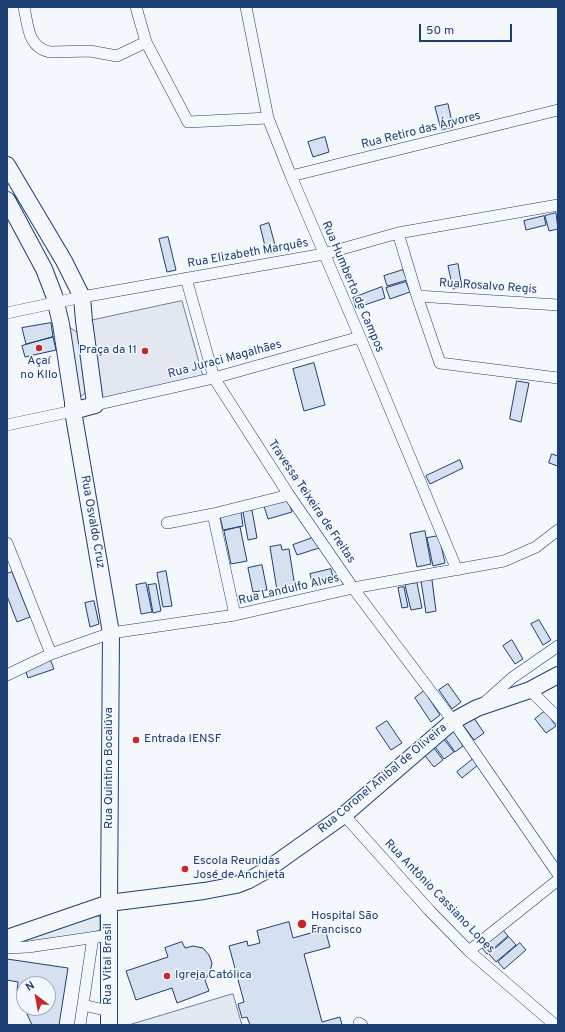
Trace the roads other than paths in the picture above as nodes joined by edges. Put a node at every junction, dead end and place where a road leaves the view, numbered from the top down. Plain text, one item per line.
1 (24, 7) edge
2 (136, 7) edge
3 (246, 7) edge
4 (146, 42) junction
5 (558, 110) edge
6 (268, 118) junction
7 (7, 165) edge
8 (291, 176) junction
9 (7, 200) edge
10 (558, 205) edge
11 (398, 232) junction
12 (324, 254) junction
13 (186, 278) junction
14 (417, 296) junction
15 (82, 297) junction
16 (56, 303) junction
17 (558, 305) edge
18 (7, 313) edge
19 (84, 321) junction
20 (61, 324) junction
21 (360, 337) junction
22 (214, 378) junction
23 (558, 378) edge
24 (95, 401) junction
25 (73, 407) junction
26 (7, 425) edge
27 (289, 496) junction
28 (213, 514) junction
29 (167, 524) dead end
30 (558, 530) edge
31 (7, 543) edge
32 (11, 566) edge
33 (457, 570) junction
34 (353, 588) junction
35 (235, 615) junction
36 (111, 633) junction
37 (558, 646) edge
38 (51, 654) junction
39 (7, 675) edge
40 (558, 675) edge
41 (530, 690) junction
42 (477, 708) junction
43 (558, 718) edge
44 (452, 721) junction
45 (344, 815) junction
46 (558, 874) edge
47 (558, 880) edge
48 (109, 903) junction
49 (110, 935) junction
50 (7, 938) edge
51 (93, 938) junction
52 (7, 948) edge
53 (469, 950) junction
54 (83, 1005) junction
55 (109, 1018) edge
56 (80, 1025) edge
57 (555, 1025) edge

1 - 4 street
2 - 4 street
3 - 6 street, Rua Humberto de Campos
4 - 6 street
5 - 8 street, Rua Retiro das Árvores
6 - 8 street, Rua Humberto de Campos
7 - 15 main road
8 - 12 street, Rua Humberto de Campos
9 - 16 main road, Rua Osvaldo Cruz
10 - 11 street, Rua Elizabeth Marquês
11 - 12 street, Rua Elizabeth Marquês
11 - 14 street
12 - 13 street, Rua Elizabeth Marquês
12 - 21 street, Rua Humberto de Campos
13 - 15 street, Rua Elizabeth Marquês
13 - 22 street, Travessa Teixeira de Freitas
14 - 17 street, Rua Rosalvo Regis
14 - 23 street
15 - 16 street, Rua Elizabeth Marquês
15 - 19 main road
16 - 18 street, Rua Elizabeth Marquês
16 - 20 main road, Rua Osvaldo Cruz
19 - 20 main road
19 - 24 main road
20 - 25 main road, Rua Osvaldo Cruz
21 - 22 street, Rua Juraci Magalhães
21 - 33 street, Rua Humberto de Campos
22 - 24 street, Rua Juraci Magalhães
22 - 27 street, Travessa Teixeira de Freitas
24 - 25 main road
25 - 26 street
25 - 36 main road, Rua Osvaldo Cruz
27 - 28 street
27 - 34 street, Travessa Teixeira de Freitas
28 - 29 street
28 - 35 street
30 - 33 street, Rua Landulfo Alves
31 - 32 street
32 - 38 street
33 - 34 street, Rua Landulfo Alves
34 - 35 street, Rua Landulfo Alves
34 - 44 street, Travessa Teixeira de Freitas
35 - 36 street, Rua Landulfo Alves
36 - 38 street, Rua Landulfo Alves
36 - 48 main road, Rua Quintino Bocaiúva
37 - 42 street, Rua Coronel Anibal de Oliveira
38 - 39 street, Rua Landulfo Alves
40 - 41 main road, Rua Coronel Anibal de Oliveira
41 - 42 main road, Rua Coronel Anibal de Oliveira
41 - 43 street
42 - 44 main road, Rua Coronel Anibal de Oliveira
44 - 45 main road, Rua Coronel Anibal de Oliveira
44 - 46 street, Travessa Teixeira de Freitas
45 - 48 main road, Rua Coronel Anibal de Oliveira
45 - 53 street, Rua Antônio Cassiano Lopes
47 - 53 street
48 - 49 main road, Rua Vital Brasil
48 - 50 main road, Rua Coronel Anibal de Oliveira
49 - 51 street
49 - 55 main road, Rua Vital Brasil
51 - 52 street
51 - 54 street
53 - 57 street, Rua Antônio Cassiano Lopes
54 - 55 street
54 - 56 street

